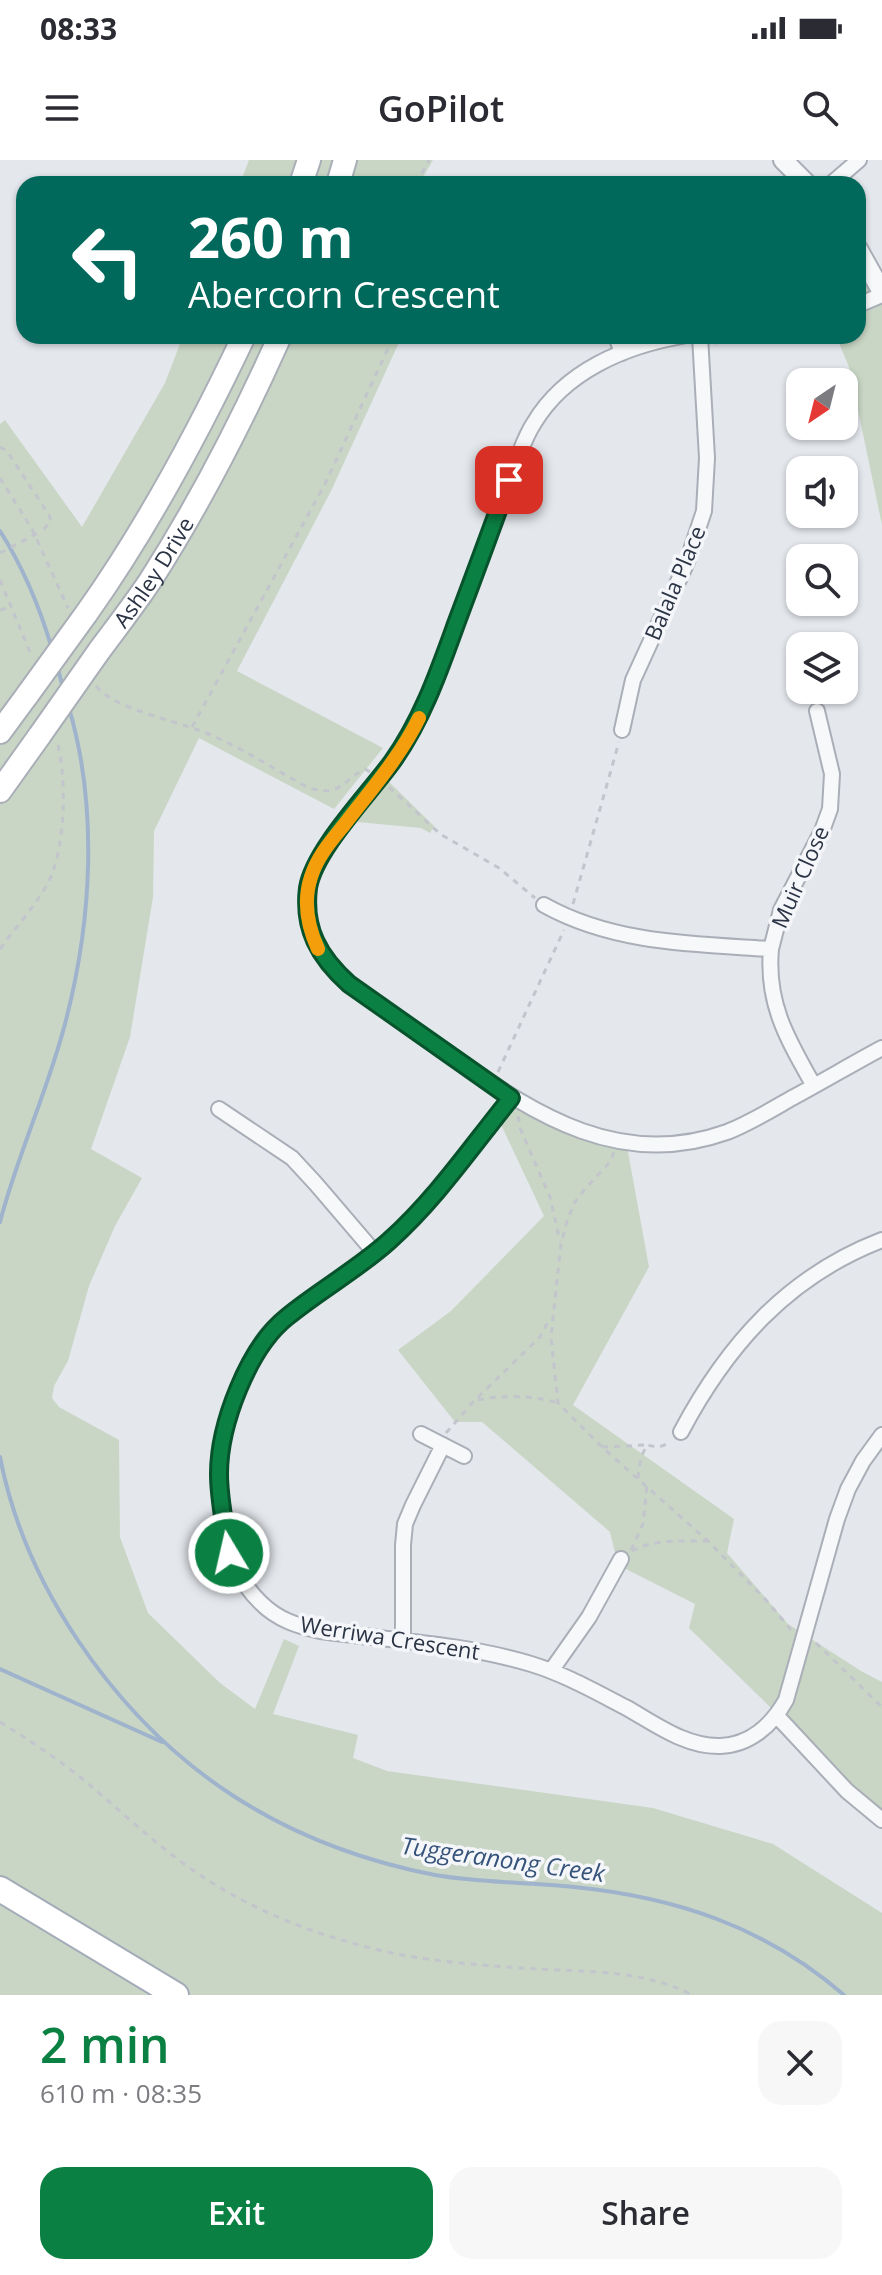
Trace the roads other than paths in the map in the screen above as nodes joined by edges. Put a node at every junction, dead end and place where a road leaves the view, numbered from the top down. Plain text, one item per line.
1 (783, 160) edge
2 (859, 160) edge
3 (799, 176) edge
4 (840, 176) edge
5 (866, 264) edge
6 (882, 293) edge
7 (240, 344) edge
8 (276, 344) edge
9 (619, 344) edge
10 (654, 344) edge
11 (700, 344) edge
12 (622, 353) junction
13 (817, 711) dead end
14 (622, 730) dead end
15 (0, 732) edge
16 (0, 791) edge
17 (544, 905) road end
18 (771, 949) junction
19 (881, 1050) edge
20 (814, 1086) junction
21 (511, 1098) junction
22 (219, 1109) dead end
23 (882, 1240) edge
24 (375, 1253) junction
25 (681, 1432) road end
26 (421, 1434) dead end
27 (882, 1435) edge
28 (443, 1445) junction
29 (464, 1456) dead end
30 (625, 1556) road end
31 (403, 1641) junction
32 (551, 1671) junction
33 (777, 1716) junction
34 (882, 1820) edge
35 (0, 1889) edge
36 (176, 1995) edge

1 - 3 street
2 - 4 street
5 - 6 street
7 - 15 main road, Ashley Drive, bridge
8 - 16 main road, Ashley Drive, bridge
9 - 12 street
10 - 12 street
11 - 14 street, Balala Place
12 - 21 street
13 - 18 street, Muir Close
17 - 18 street, Muir Close
18 - 20 street, Muir Close
19 - 20 street
20 - 21 street
21 - 24 street, Werriwa Crescent
22 - 24 street
23 - 25 street
24 - 31 street, Werriwa Crescent
26 - 28 street
27 - 33 street
28 - 29 street
28 - 31 street
30 - 32 street
31 - 32 street, Werriwa Crescent
32 - 33 street, Werriwa Crescent
33 - 34 street
35 - 36 main road

